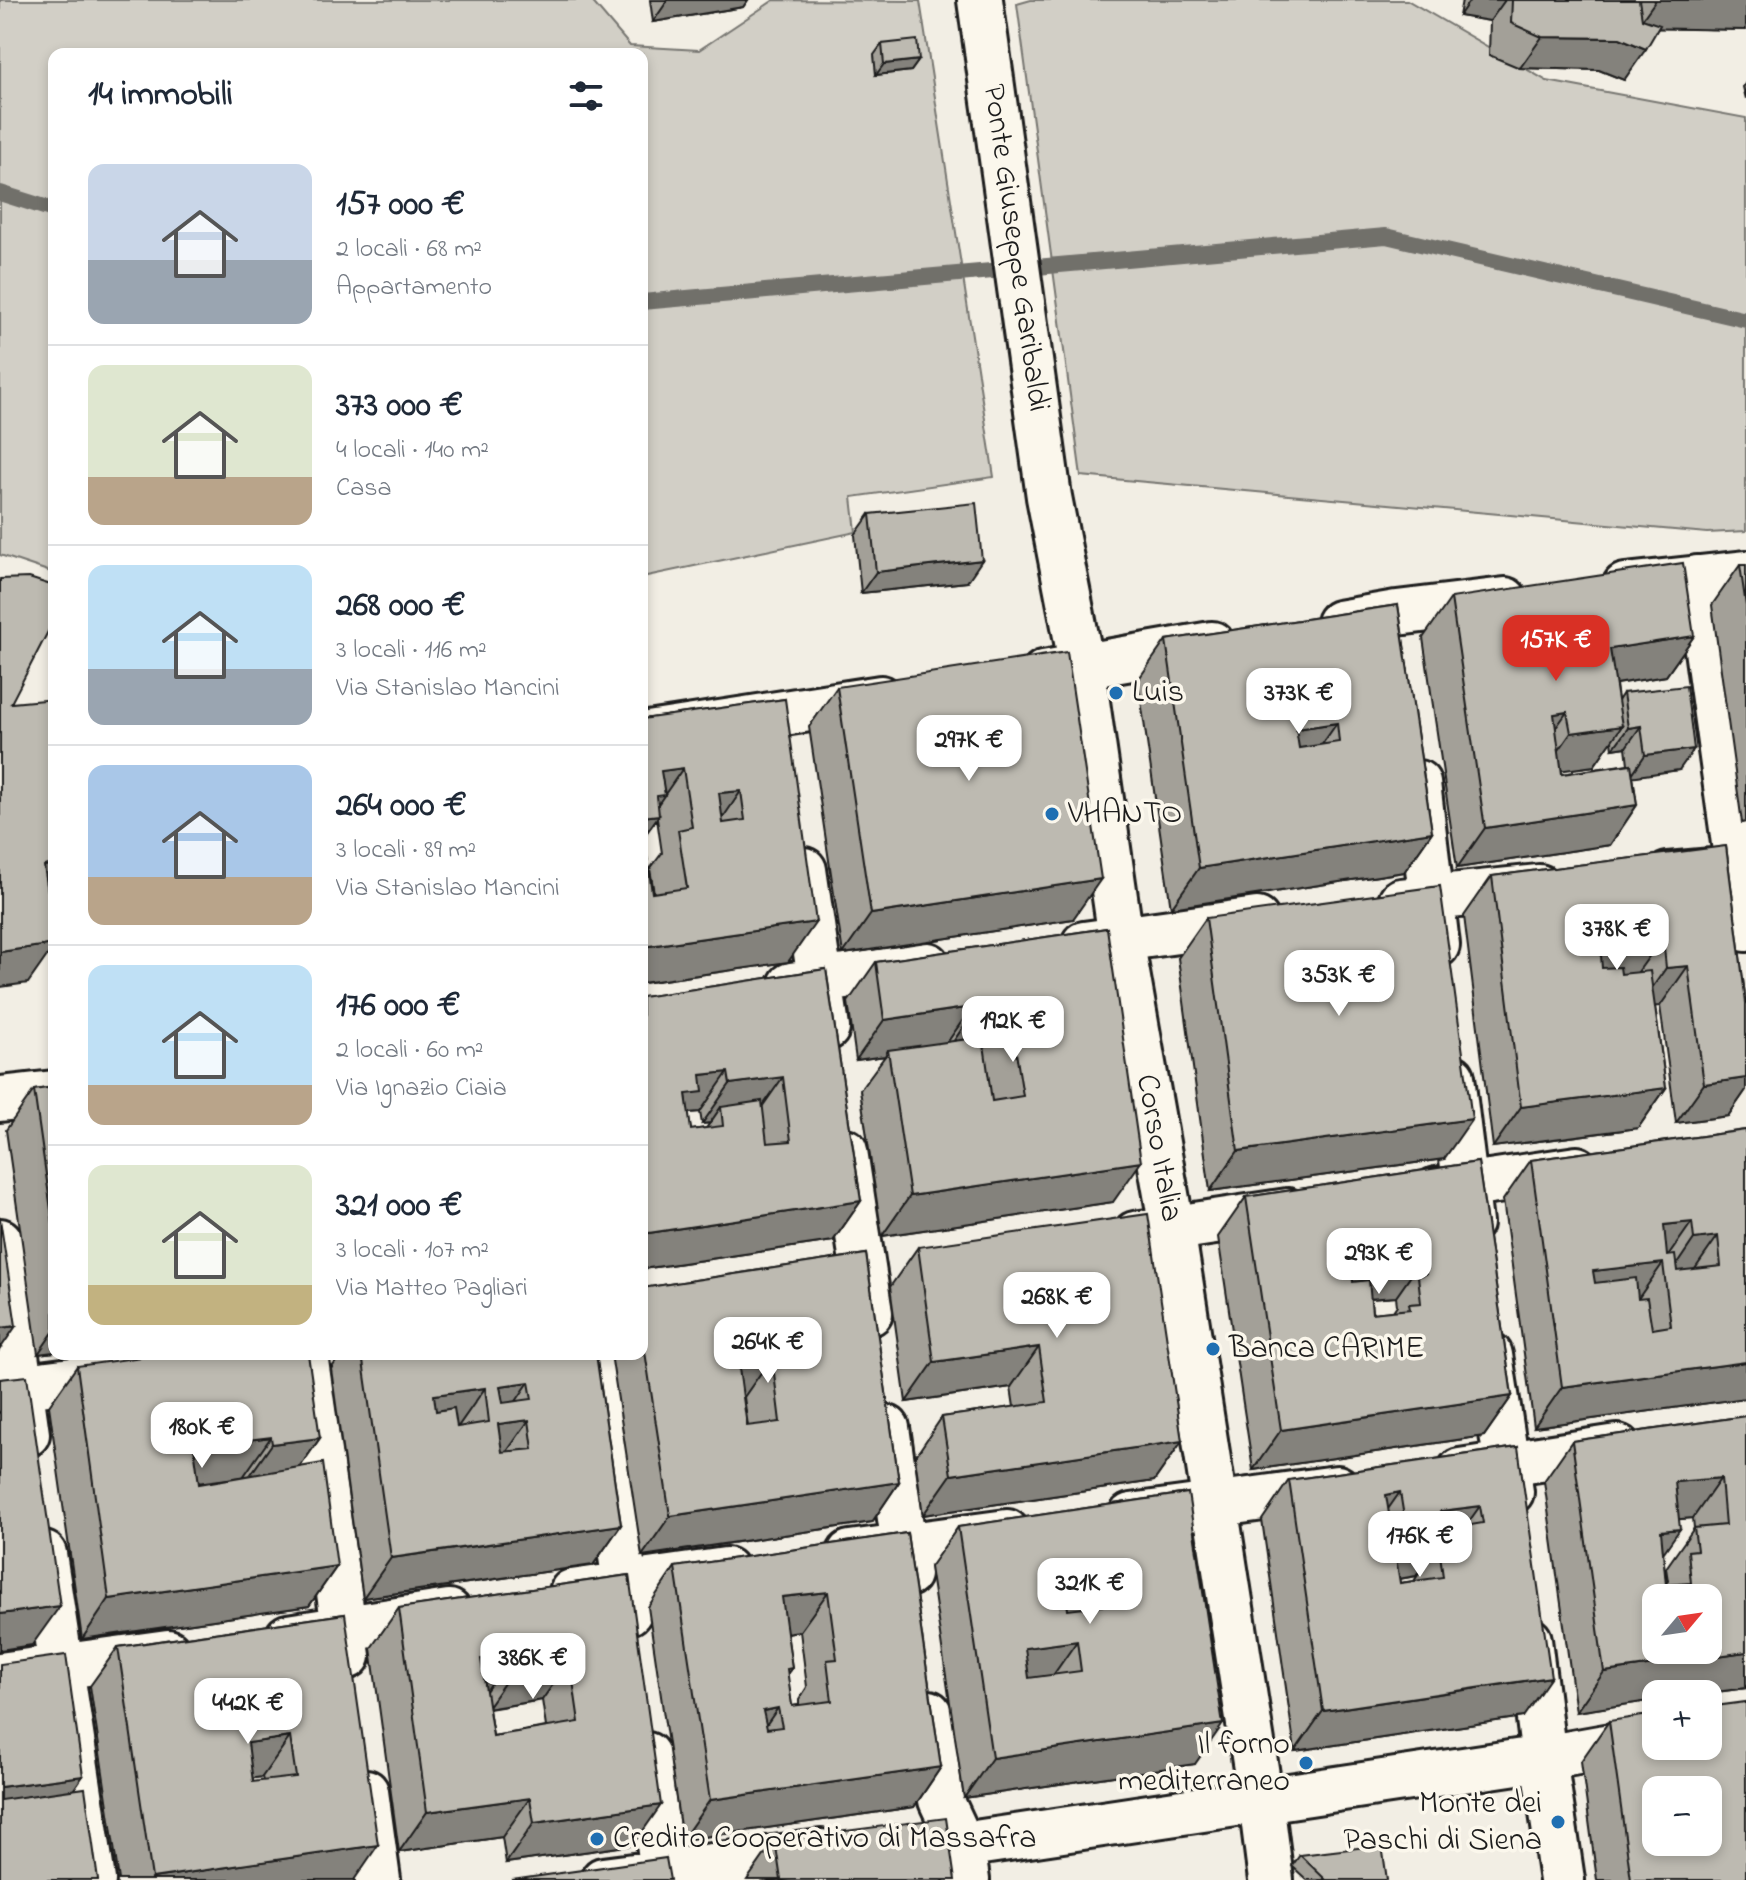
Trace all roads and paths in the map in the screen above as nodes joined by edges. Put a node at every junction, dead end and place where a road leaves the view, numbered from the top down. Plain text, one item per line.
1 (980, 0) edge
2 (1049, 497) joint
3 (1746, 573) edge
4 (1697, 578) junction
5 (1587, 591) edge
6 (1539, 596) edge
7 (1302, 629) edge
8 (1255, 637) edge
9 (1082, 667) junction
10 (1006, 679) edge
11 (916, 693) edge
12 (648, 735) edge
13 (1412, 739) edge
14 (797, 824) edge
15 (1742, 869) edge
16 (1631, 879) edge
17 (1585, 883) edge
18 (1431, 896) junction
19 (1369, 905) edge
20 (1292, 916) edge
21 (1746, 929) edge
22 (1121, 939) junction
23 (1046, 949) edge
24 (971, 960) edge
25 (820, 980) junction
26 (1442, 988) edge
27 (746, 992) edge
28 (1447, 1034) edge
29 (48, 1094) edge
30 (0, 1099) edge
31 (1621, 1163) edge
32 (1464, 1186) junction
33 (1404, 1194) edge
34 (1328, 1205) edge
35 (1172, 1228) junction
36 (1095, 1240) edge
37 (0, 1241) edge
38 (1476, 1263) edge
39 (910, 1269) dead end
40 (864, 1276) junction
41 (820, 1282) edge
42 (1483, 1310) edge
43 (875, 1351) edge
44 (284, 1360) edge
45 (593, 1360) edge
46 (173, 1367) edge
47 (10, 1387) edge
48 (882, 1396) edge
49 (1657, 1441) edge
50 (1508, 1465) junction
51 (1415, 1478) edge
52 (1369, 1484) edge
53 (1214, 1505) junction
54 (1090, 1521) edge
55 (1515, 1527) edge
56 (1044, 1528) edge
57 (904, 1546) junction
58 (811, 1558) edge
59 (765, 1565) edge
60 (625, 1583) junction
61 (531, 1599) edge
62 (1525, 1604) edge
63 (485, 1606) edge
64 (913, 1606) edge
65 (345, 1630) junction
66 (250, 1642) edge
67 (633, 1644) edge
68 (203, 1648) edge
69 (61, 1666) junction
70 (0, 1675) edge
71 (924, 1681) edge
72 (353, 1692) edge
73 (643, 1720) edge
74 (1642, 1740) edge
75 (361, 1755) edge
76 (1544, 1758) junction
77 (1261, 1801) junction
78 (917, 1840) edge
79 (857, 1847) edge
80 (965, 1863) edge
81 (663, 1876) edge
82 (93, 1880) edge
83 (378, 1880) edge
84 (603, 1880) edge
85 (1271, 1880) edge
86 (1562, 1880) edge

1 - 2 street, Ponte Giuseppe Garibaldi
2 - 9 street, Corso Italia
3 - 4 street
4 - 5 street
4 - 15 street
6 - 7 street
8 - 9 street
9 - 10 street
9 - 22 street, Corso Italia
11 - 12 street
13 - 18 street
14 - 25 street
15 - 16 street
15 - 21 street
17 - 18 street
18 - 19 street
18 - 26 street
20 - 22 street
22 - 23 street
22 - 35 street, Corso Italia
24 - 25 street
25 - 27 street
25 - 40 street
28 - 32 street
29 - 30 street
31 - 32 street
32 - 33 street
32 - 38 street
34 - 35 street
35 - 36 street
35 - 53 street, Corso Italia
37 - 47 street
39 - 40 street
40 - 41 street
40 - 43 street
42 - 50 street
44 - 65 street
45 - 60 street
46 - 47 street
47 - 69 street
48 - 57 street
49 - 50 street
50 - 51 street
50 - 55 street
52 - 53 street
53 - 54 street
53 - 77 street, Corso Italia
56 - 57 street
57 - 58 street
57 - 64 street
59 - 60 street
60 - 61 street
60 - 67 street
62 - 76 street
63 - 65 street
65 - 66 street
65 - 72 street
68 - 69 street
69 - 70 street
69 - 82 street
71 - 80 street
73 - 81 street
74 - 76 street
75 - 83 street
76 - 77 street
76 - 86 street
77 - 80 street
77 - 85 street, Corso Italia
78 - 80 street
79 - 81 street
81 - 84 street

